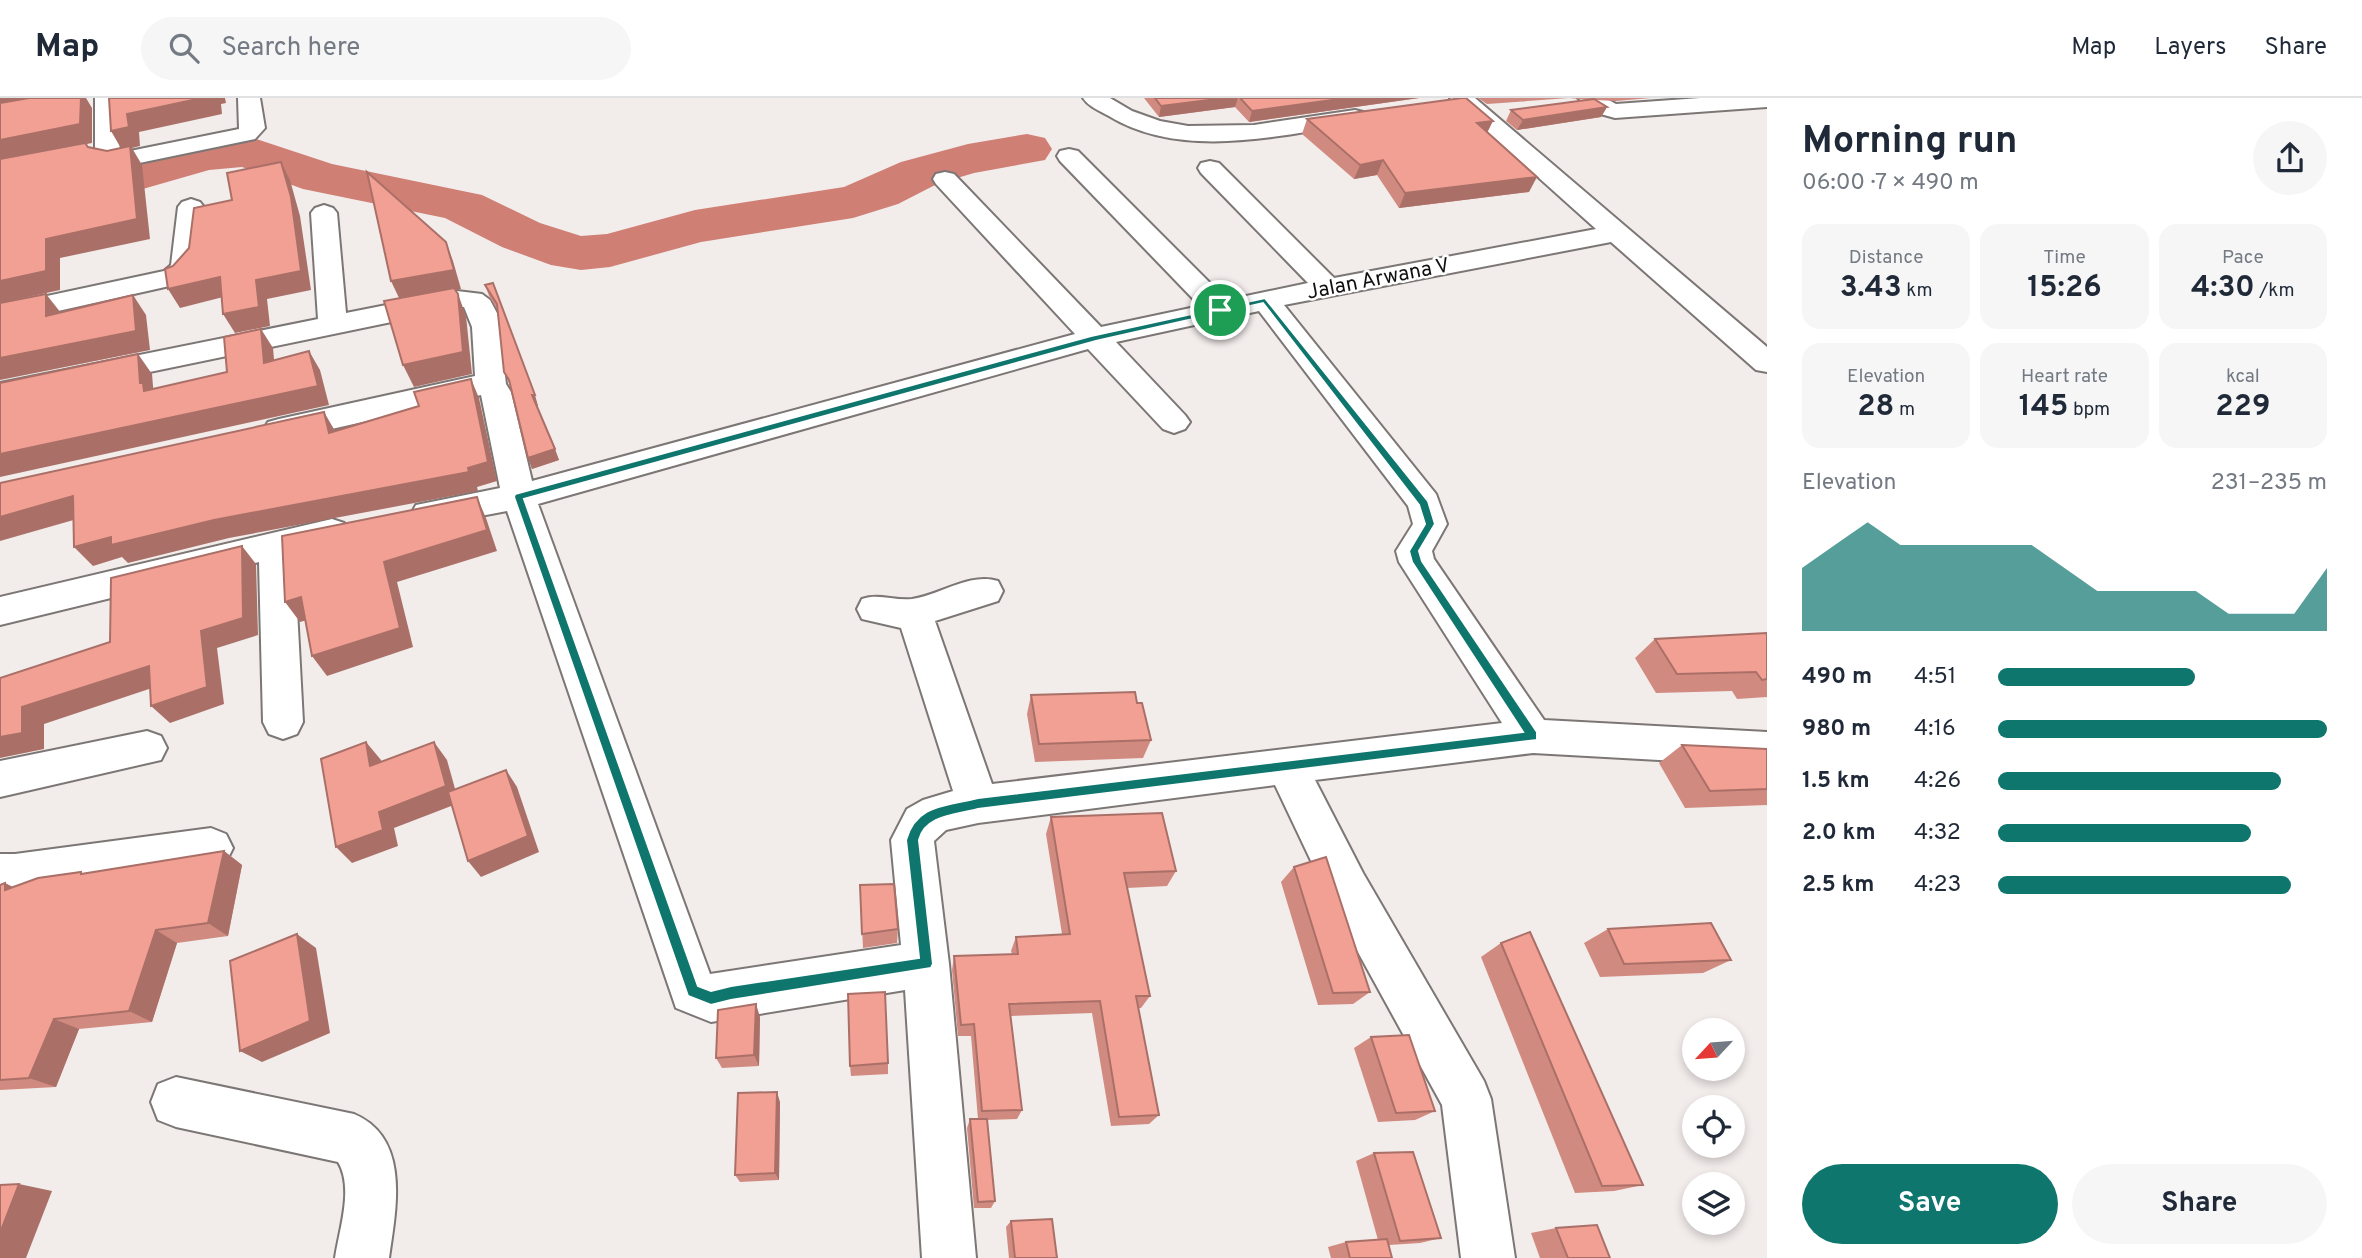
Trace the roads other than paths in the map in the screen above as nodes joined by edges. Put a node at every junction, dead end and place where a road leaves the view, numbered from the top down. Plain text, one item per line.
1 (249, 98) edge
2 (1094, 98) edge
3 (97, 99) edge
4 (1727, 100) edge
5 (1767, 100) edge
6 (1583, 101) edge
7 (1438, 105) edge
8 (1472, 107) edge
9 (1384, 113) edge
10 (106, 150) junction
11 (79, 155) edge
12 (1069, 156) dead end
13 (1210, 168) dead end
14 (945, 179) dead end
15 (191, 207) edge
16 (324, 213) dead end
17 (1615, 233) junction
18 (1328, 287) junction
19 (1265, 300) junction
20 (1220, 310) junction
21 (0, 315) edge
22 (333, 325) junction
23 (1094, 338) junction
24 (1767, 363) edge
25 (491, 386) junction
26 (0, 393) edge
27 (1174, 422) dead end
28 (246, 437) edge
29 (519, 497) junction
30 (276, 544) junction
31 (985, 591) dead end
32 (0, 611) edge
33 (283, 722) dead end
34 (1532, 736) junction
35 (147, 748) dead end
36 (1767, 749) edge
37 (1287, 767) junction
38 (0, 779) edge
39 (978, 804) junction
40 (211, 848) dead end
41 (0, 874) edge
42 (926, 964) junction
43 (176, 1102) dead end
44 (362, 1258) edge
45 (949, 1258) edge
46 (1488, 1258) edge

1 - 10 street
2 - 9 street
3 - 10 street
4 - 5 street
4 - 6 street
7 - 8 street
8 - 17 street
10 - 11 street
12 - 20 street
13 - 18 street
14 - 23 street
15 - 21 street
16 - 22 street
17 - 18 street, Jalan Arwana V
17 - 24 street
18 - 19 street, Jalan Arwana V
19 - 20 street, Jalan Arwana V
19 - 34 street
20 - 23 street, Jalan Arwana V
22 - 25 street
22 - 26 street
23 - 27 street
23 - 29 street, Jalan Arwana V
25 - 28 street
25 - 29 street
29 - 30 street, Jalan Arwana V
29 - 42 street
30 - 32 street, Jalan Arwana V
30 - 33 street
31 - 39 street
34 - 36 street
34 - 37 street
35 - 38 street
37 - 39 street
37 - 46 street
39 - 42 street
40 - 41 street
42 - 45 street
43 - 44 street

